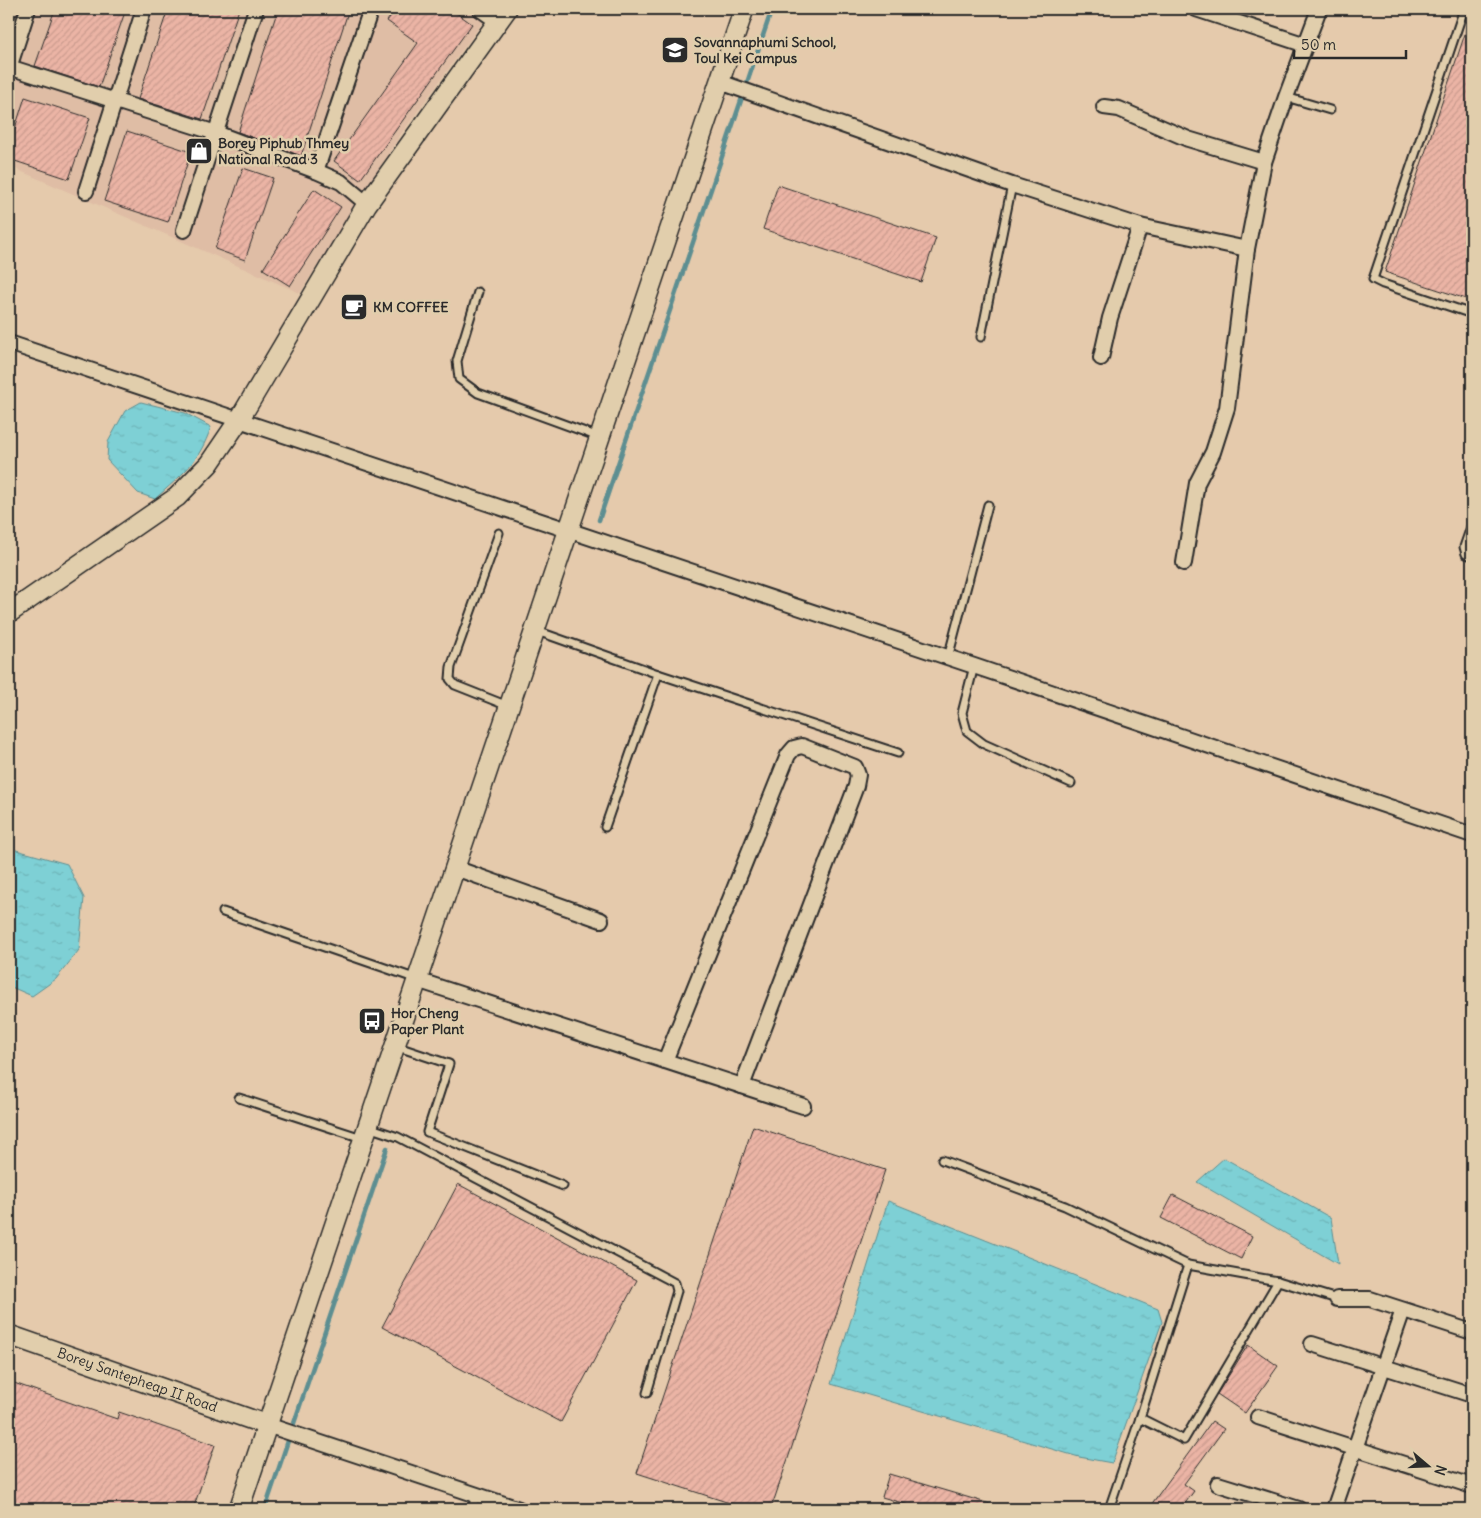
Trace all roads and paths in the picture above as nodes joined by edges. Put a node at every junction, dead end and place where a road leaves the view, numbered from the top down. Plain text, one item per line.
1 (28, 9) edge
2 (144, 9) edge
3 (256, 9) edge
4 (371, 9) edge
5 (480, 9) edge
6 (744, 9) edge
7 (1196, 9) edge
8 (1319, 9) edge
9 (1464, 9) edge
10 (502, 15) edge
11 (1306, 45) junction
12 (9, 68) edge
13 (728, 85) junction
14 (1286, 97) junction
15 (114, 101) junction
16 (1104, 107) dead end
17 (1330, 110) dead end
18 (216, 133) junction
19 (1264, 162) junction
20 (316, 171) junction
21 (1012, 186) junction
22 (86, 191) dead end
23 (367, 204) junction
24 (1140, 226) junction
25 (184, 230) dead end
26 (1247, 249) junction
27 (478, 292) dead end
28 (1472, 314) edge
29 (981, 337) dead end
30 (9, 343) edge
31 (1101, 358) dead end
32 (239, 420) junction
33 (600, 437) junction
34 (988, 505) dead end
35 (1472, 524) edge
36 (568, 531) junction
37 (499, 532) dead end
38 (1472, 556) edge
39 (1184, 562) dead end
40 (9, 614) edge
41 (534, 630) junction
42 (948, 658) junction
43 (974, 666) junction
44 (658, 674) junction
45 (509, 707) junction
46 (898, 753) dead end
47 (1071, 783) dead end
48 (605, 827) dead end
49 (1472, 835) edge
50 (455, 868) junction
51 (222, 912) dead end
52 (601, 920) dead end
53 (417, 980) junction
54 (395, 1046) junction
55 (665, 1061) junction
56 (742, 1086) junction
57 (239, 1098) dead end
58 (803, 1106) dead end
59 (365, 1133) junction
60 (942, 1160) dead end
61 (563, 1186) dead end
62 (1188, 1265) junction
63 (1278, 1281) junction
64 (1337, 1299) joint
65 (1402, 1310) junction
66 (1472, 1332) edge
67 (9, 1335) edge
68 (1312, 1344) dead end
69 (1382, 1367) junction
70 (647, 1393) dead end
71 (1472, 1395) edge
72 (1258, 1417) dead end
73 (1140, 1418) junction
74 (273, 1427) junction
75 (1355, 1447) junction
76 (1218, 1484) dead end
77 (1472, 1486) edge
78 (476, 1495) junction
79 (239, 1509) edge
80 (472, 1509) edge
81 (519, 1509) edge
82 (1109, 1509) edge
83 (1299, 1509) edge
84 (1334, 1509) edge

1 - 12 street
2 - 15 street
3 - 18 street
4 - 20 street
5 - 10 street
6 - 13 main road
7 - 11 street
8 - 11 street
9 - 28 lane
10 - 23 main road
11 - 14 street
12 - 15 street
13 - 21 street
13 - 33 main road
14 - 17 lane
14 - 19 street
15 - 18 street
15 - 22 street
16 - 19 street
18 - 20 street
18 - 25 street
19 - 26 street
20 - 23 street
21 - 24 street
21 - 29 lane
23 - 32 main road
24 - 26 street
24 - 31 street
26 - 39 street
27 - 33 lane
30 - 32 street
32 - 36 street
32 - 40 main road
33 - 36 main road
34 - 42 lane
35 - 38 lane
36 - 41 main road
36 - 42 street
37 - 45 lane
41 - 44 lane
41 - 45 main road
42 - 43 street
43 - 47 lane
43 - 49 street
44 - 46 lane
44 - 48 lane
45 - 50 main road
50 - 52 street
50 - 53 main road
51 - 53 lane
53 - 54 main road
53 - 55 street
54 - 59 main road
54 - 61 lane
55 - 56 street
55 - 56 street
56 - 58 street
57 - 59 lane
59 - 70 lane
59 - 74 main road
60 - 62 lane
62 - 63 lane
62 - 73 lane
63 - 64 lane
63 - 73 lane
64 - 65 street
65 - 66 street
65 - 69 street
67 - 74 main road, Borey Santepheap II Road
68 - 69 street
69 - 71 street
69 - 75 street
72 - 75 street
73 - 82 lane
74 - 78 street
74 - 79 main road
75 - 77 street
75 - 84 street
76 - 83 street
78 - 80 lane
78 - 81 street

